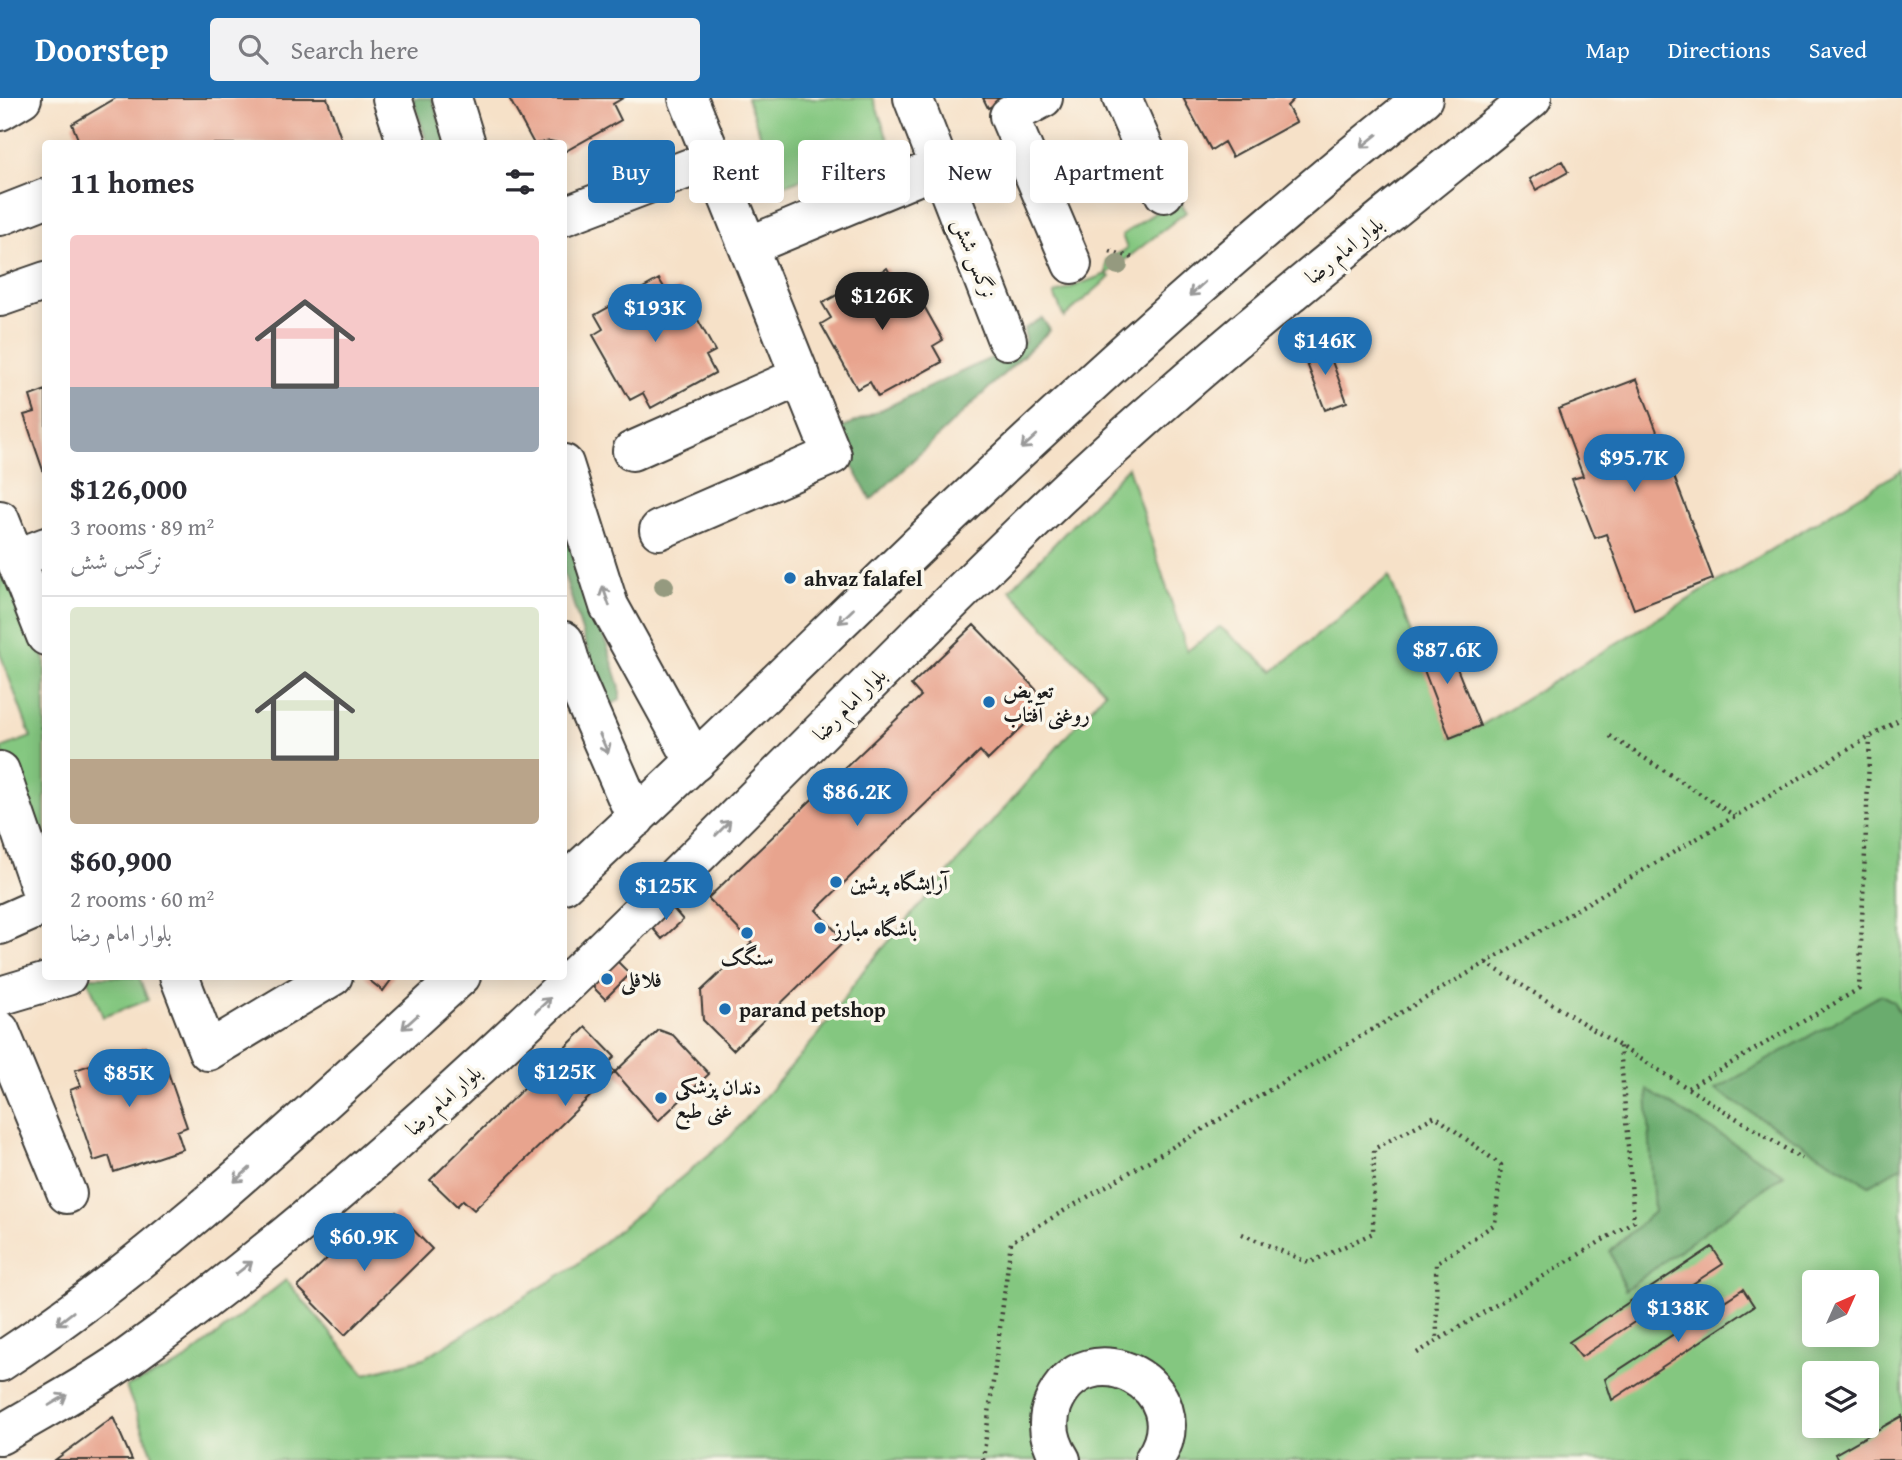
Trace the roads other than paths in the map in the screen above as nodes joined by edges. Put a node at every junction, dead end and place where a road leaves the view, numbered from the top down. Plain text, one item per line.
1 (22, 98) edge
2 (392, 98) edge
3 (452, 98) edge
4 (688, 98) edge
5 (913, 98) edge
6 (1043, 98) edge
7 (1122, 98) edge
8 (1423, 98) edge
9 (1532, 98) edge
10 (0, 111) edge
11 (406, 140) edge
12 (465, 140) edge
13 (704, 140) edge
14 (929, 140) edge
15 (1141, 140) edge
16 (689, 168) edge
17 (924, 173) edge
18 (42, 200) edge
19 (730, 203) edge
20 (953, 203) edge
21 (567, 215) edge
22 (0, 216) edge
23 (749, 246) junction
24 (1072, 264) dead end
25 (42, 282) edge
26 (0, 297) edge
27 (1007, 340) dead end
28 (801, 376) junction
29 (632, 450) dead end
30 (567, 473) edge
31 (0, 520) edge
32 (659, 530) dead end
33 (30, 553) edge
34 (42, 615) edge
35 (567, 651) edge
36 (695, 762) junction
37 (0, 771) edge
38 (636, 818) junction
39 (567, 881) edge
40 (42, 893) edge
41 (42, 907) edge
42 (0, 925) edge
43 (54, 980) edge
44 (181, 980) edge
45 (326, 980) edge
46 (457, 980) edge
47 (0, 996) edge
48 (0, 1031) edge
49 (68, 1194) dead end
50 (0, 1362) edge
51 (0, 1435) edge
52 (1061, 1460) edge
53 (1154, 1460) edge

1 - 10 street
2 - 11 street
3 - 12 street
4 - 13 street
5 - 14 street, نرگس شش
6 - 24 street
7 - 15 street
8 -> 36 street
51 -> 9 street, بلوار امام رضا
16 - 21 street
17 - 23 street
18 - 22 street
19 - 23 street
20 - 27 street, نرگس شش
23 - 28 street
25 - 26 street
28 - 29 street
28 - 32 street
36 -> 30 street
31 - 33 street
33 - 34 street
35 -> 38 street
36 - 38 street
37 - 40 street
38 - 39 street
41 - 42 street
43 - 47 street
44 - 45 street
46 -> 50 street
48 - 49 street
52 - 53 street

